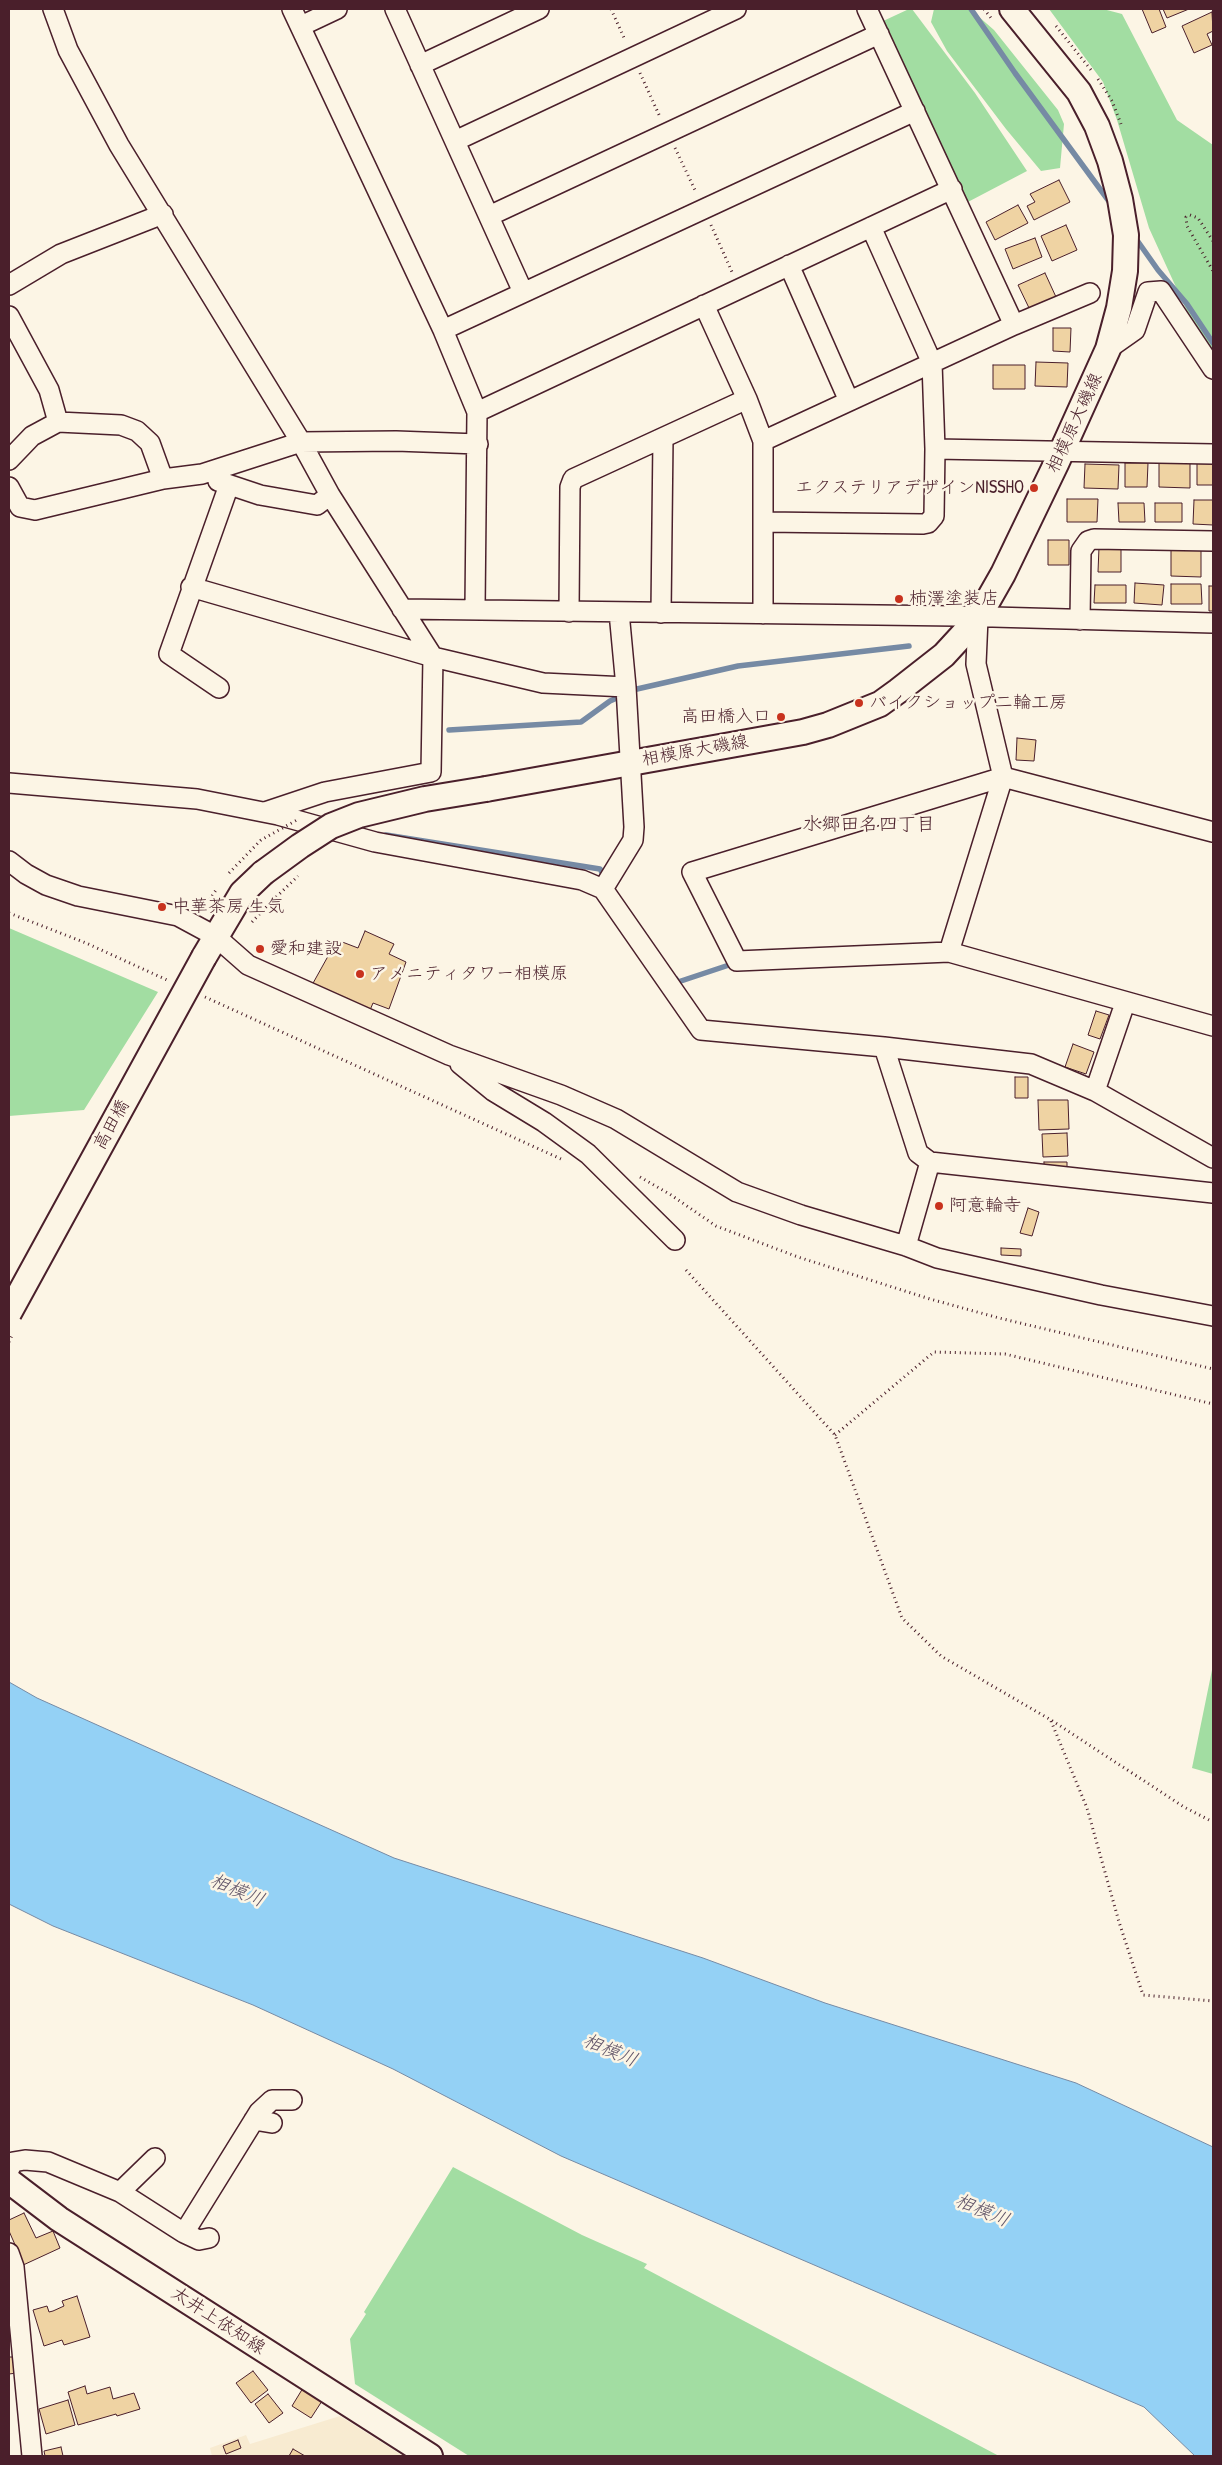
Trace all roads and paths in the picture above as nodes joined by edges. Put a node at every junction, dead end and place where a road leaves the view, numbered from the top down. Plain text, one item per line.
1 (53, 9) edge
2 (292, 9) edge
3 (337, 9) edge
4 (395, 9) edge
5 (539, 9) edge
6 (736, 9) edge
7 (867, 9) edge
8 (984, 9) edge
9 (1005, 17) edge
10 (301, 26) junction
11 (880, 34) junction
12 (420, 64) junction
13 (915, 111) junction
14 (455, 141) junction
15 (952, 189) junction
16 (163, 214) junction
17 (489, 216) junction
18 (871, 227) junction
19 (1213, 241) edge
20 (789, 266) junction
21 (1213, 271) edge
22 (9, 285) edge
23 (523, 292) junction
24 (1090, 293) dead end
25 (704, 305) junction
26 (9, 316) edge
27 (1014, 325) junction
28 (443, 330) junction
29 (1108, 349) junction
30 (932, 363) junction
31 (1213, 369) edge
32 (747, 399) junction
33 (849, 401) junction
34 (476, 412) junction
35 (58, 422) junction
36 (663, 438) junction
37 (763, 441) junction
38 (301, 442) junction
39 (478, 444) junction
40 (935, 449) junction
41 (1062, 450) junction
42 (10, 454) edge
43 (1213, 454) edge
44 (202, 474) junction
45 (163, 479) junction
46 (229, 484) junction
47 (9, 488) edge
48 (330, 495) junction
49 (765, 522) junction
50 (1213, 541) edge
51 (191, 587) junction
52 (402, 609) junction
53 (475, 609) junction
54 (569, 612) junction
55 (619, 612) junction
56 (661, 613) junction
57 (763, 614) junction
58 (978, 618) junction
59 (1080, 620) junction
60 (1213, 623) edge
61 (433, 657) junction
62 (626, 687) junction
63 (219, 688) dead end
64 (630, 762) junction
65 (1003, 777) junction
66 (9, 782) edge
67 (265, 812) junction
68 (1213, 832) edge
69 (9, 861) edge
70 (301, 873) dead end
71 (608, 883) junction
72 (210, 899) dead end
73 (200, 904) dead end
74 (9, 913) edge
75 (248, 926) dead end
76 (215, 936) junction
77 (949, 952) junction
78 (176, 984) dead end
79 (202, 996) dead end
80 (1125, 1003) junction
81 (1213, 1026) edge
82 (884, 1047) junction
83 (449, 1055) junction
84 (1094, 1091) junction
85 (588, 1154) junction
86 (1213, 1158) edge
87 (930, 1162) junction
88 (638, 1176) dead end
89 (1213, 1193) edge
90 (675, 1240) dead end
91 (906, 1246) junction
92 (686, 1270) dead end
93 (9, 1313) edge
94 (1213, 1316) edge
95 (1213, 1369) edge
96 (1213, 1404) edge
97 (835, 1435) junction
98 (1051, 1720) junction
99 (1213, 1822) edge
100 (1213, 2001) edge
101 (292, 2100) dead end
102 (155, 2158) dead end
103 (9, 2170) edge
104 (9, 2181) edge
105 (120, 2192) junction
106 (184, 2234) junction
107 (209, 2238) dead end
108 (9, 2253) edge
109 (17, 2397) edge
110 (32, 2456) edge
111 (430, 2456) edge

1 - 16 street
2 - 10 street
3 - 10 street
4 - 12 street
5 - 12 street
6 - 14 street
7 - 11 street
8 - 9 path
9 - 29 main road, 相模原大磯線
10 - 28 street
11 - 13 street
11 - 17 street
12 - 14 street
13 - 15 street
13 - 23 street
14 - 17 street
15 - 18 street
15 - 27 street
16 - 22 street
16 - 38 street
17 - 23 street
18 - 20 street
18 - 30 street
19 - 21 path
20 - 25 street
20 - 33 street
23 - 28 street
24 - 27 street
25 - 32 street
25 - 34 street
26 - 35 street
27 - 30 street
28 - 34 street
29 - 31 street
29 - 41 main road, 相模原大磯線
30 - 33 street
30 - 40 street
32 - 36 street
32 - 37 street
33 - 37 street
34 - 39 street
35 - 42 street
35 - 45 street
36 - 54 street
36 - 56 street
37 - 49 street
38 - 39 street
38 - 44 street
38 - 48 street
39 - 53 street
40 - 41 street
40 - 49 street
41 - 43 street
41 - 58 main road, 相模原大磯線
44 - 45 street
44 - 46 street
45 - 47 street
46 - 48 street
46 - 51 street
48 - 52 street
49 - 57 street
50 - 59 street
51 - 61 street
51 - 63 street
52 - 53 street
52 - 61 street
53 - 54 street
54 - 55 street
55 - 56 street
55 - 62 street
56 - 57 street
57 - 58 street
58 - 59 street
58 - 64 main road, 相模原大磯線
58 - 65 street
59 - 60 street
61 - 62 street
61 - 67 street
62 - 64 street
64 - 71 street
64 - 76 main road, 相模原大磯線, bridge
65 - 68 street
65 - 77 street
65 - 77 street
66 - 67 street
67 - 71 street
69 - 76 street
70 - 75 path, bridge
71 - 82 street
72 - 73 path
74 - 78 path
76 - 83 street
76 - 93 main road, 高田橋, bridge
77 - 80 street
79 - 85 path
80 - 81 street
80 - 84 street
82 - 84 street
82 - 87 street
83 - 85 street
83 - 91 street
84 - 86 street
85 - 90 street
87 - 89 street
87 - 91 street
88 - 95 path
91 - 94 street
92 - 97 path
96 - 97 path
97 - 98 path
98 - 99 path
98 - 100 path
101 - 106 street
102 - 105 street
103 - 105 street
104 - 111 main road, 太井上依知線
105 - 106 street
106 - 107 street
108 - 109 street
109 - 110 street

